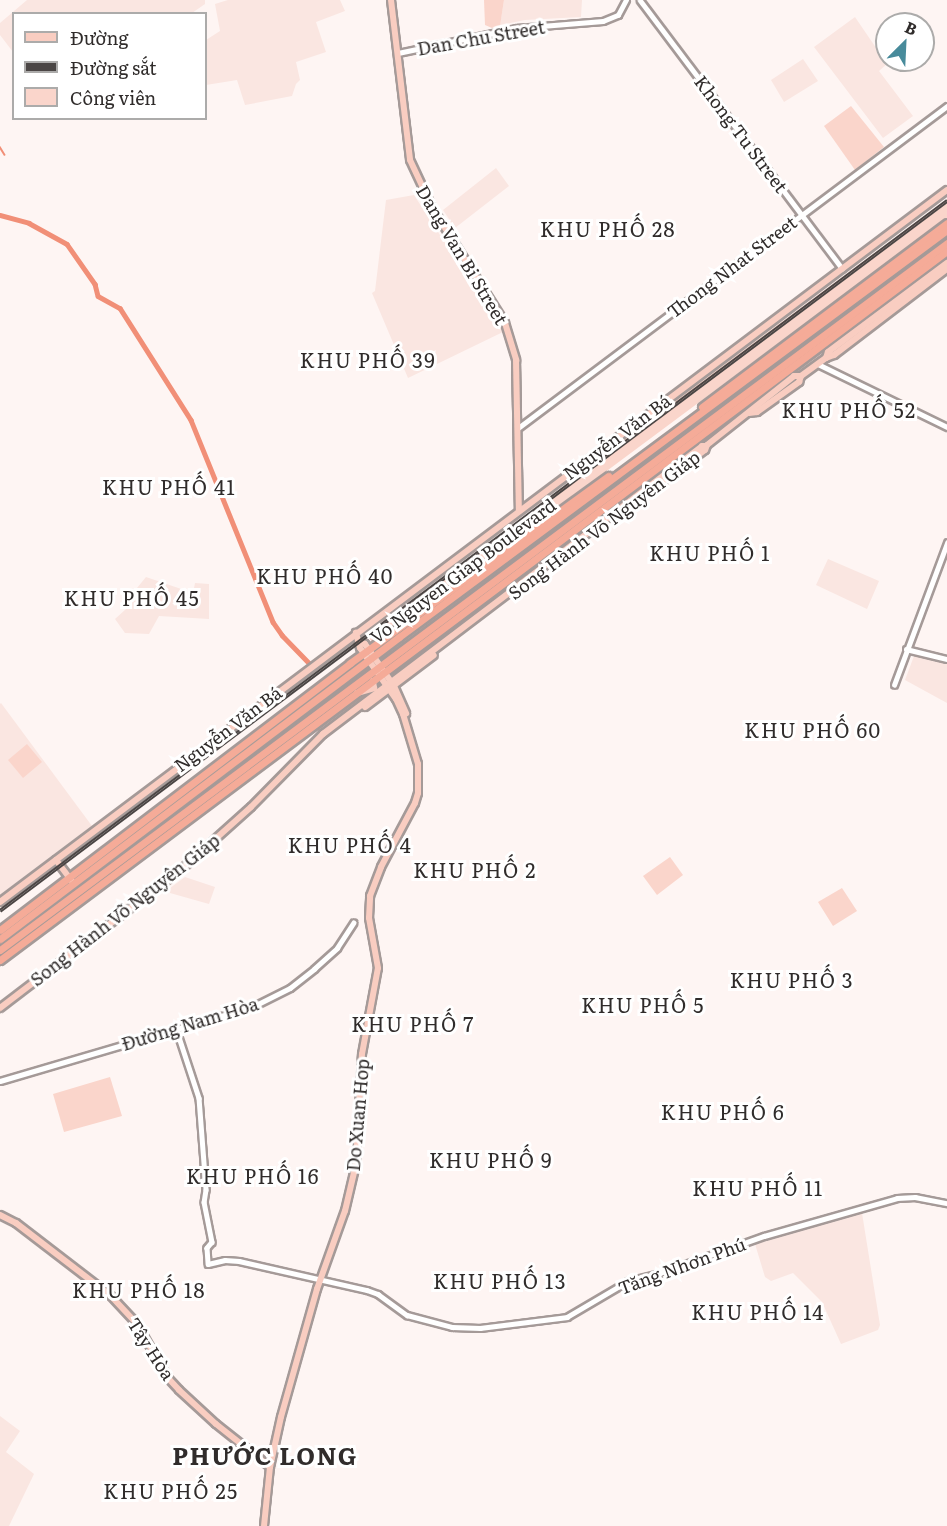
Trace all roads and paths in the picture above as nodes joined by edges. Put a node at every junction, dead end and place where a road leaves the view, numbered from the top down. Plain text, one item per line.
1 (391, 0) edge
2 (626, 0) edge
3 (640, 0) edge
4 (398, 53) junction
5 (947, 106) edge
6 (947, 190) edge
7 (802, 215) junction
8 (947, 223) edge
9 (947, 230) edge
10 (947, 243) edge
11 (916, 247) junction
12 (925, 247) junction
13 (947, 251) edge
14 (947, 263) edge
15 (842, 268) junction
16 (947, 269) edge
17 (826, 358) junction
18 (818, 364) junction
19 (739, 377) junction
20 (734, 388) junction
21 (712, 405) junction
22 (703, 406) junction
23 (947, 427) edge
24 (518, 428) junction
25 (519, 511) junction
26 (947, 543) edge
27 (497, 603) junction
28 (356, 633) junction
29 (414, 644) junction
30 (906, 649) junction
31 (369, 654) junction
32 (410, 655) junction
33 (947, 659) edge
34 (381, 671) junction
35 (364, 681) junction
36 (373, 681) junction
37 (894, 685) dead end
38 (391, 686) junction
39 (56, 860) junction
40 (71, 881) junction
41 (0, 902) edge
42 (354, 923) dead end
43 (0, 930) edge
44 (0, 939) edge
45 (0, 950) edge
46 (0, 960) edge
47 (0, 1008) edge
48 (176, 1028) junction
49 (0, 1081) edge
50 (947, 1203) edge
51 (0, 1215) edge
52 (321, 1279) junction
53 (270, 1467) junction
54 (264, 1526) edge

1 - 4 main road, Dang Van Bi Street
2 - 4 street, Dan Chu Street
3 - 7 street, Khong Tu Street
4 - 24 main road, Dang Van Bi Street
5 - 7 street, Thong Nhat Street
6 - 15 main road, Nguyễn Văn Bá
7 - 15 street, Khong Tu Street
7 - 24 street, Thong Nhat Street
8 - 11 highway, Vo Nguyen Giap Boulevard
9 - 12 highway, Vo Nguyen Giap Boulevard
10 - 29 highway, Vo Nguyen Giap Boulevard
11 - 12 highway
11 - 19 highway, Vo Nguyen Giap Boulevard
12 - 20 highway, Vo Nguyen Giap Boulevard
13 - 32 highway, Vo Nguyen Giap Boulevard
14 - 17 main road, Song Hành Võ Nguyên Giáp
15 - 25 main road, Nguyễn Văn Bá
16 - 17 main road, Song Hành Võ Nguyên Giáp
17 - 18 main road, Song Hành Võ Nguyên Giáp
18 - 23 street
18 - 27 main road, Song Hành Võ Nguyên Giáp
19 - 20 highway
19 - 22 highway, Vo Nguyen Giap Boulevard
20 - 21 highway, Vo Nguyen Giap Boulevard
21 - 22 highway
21 - 31 highway, Vo Nguyen Giap Boulevard
22 - 31 highway, Vo Nguyen Giap Boulevard
24 - 25 main road, Dang Van Bi Street
25 - 28 main road, Nguyễn Văn Bá
26 - 30 street
27 - 38 main road, Song Hành Võ Nguyên Giáp
27 - 38 main road, Song Hành Võ Nguyên Giáp
28 - 31 main road, Do Xuan Hop
28 - 39 main road, Nguyễn Văn Bá
29 - 32 highway
29 - 34 highway, Vo Nguyen Giap Boulevard
30 - 33 street
30 - 37 street
31 - 34 main road, Do Xuan Hop
31 - 40 highway, Vo Nguyen Giap Boulevard
32 - 34 highway, Vo Nguyen Giap Boulevard
34 - 35 highway, Vo Nguyen Giap Boulevard
34 - 36 highway, Vo Nguyen Giap Boulevard
34 - 38 main road, Do Xuan Hop
35 - 36 highway
35 - 45 highway, Vo Nguyen Giap Boulevard
36 - 46 highway, Vo Nguyen Giap Boulevard
38 - 47 main road, Song Hành Võ Nguyên Giáp
38 - 52 main road, Do Xuan Hop
39 - 40 main road
39 - 41 main road, Nguyễn Văn Bá
40 - 43 highway, Vo Nguyen Giap Boulevard
40 - 44 highway, Vo Nguyen Giap Boulevard
42 - 48 street, Đường Nam Hòa
48 - 49 street, Đường Nam Hòa
48 - 52 street, Tăng Nhơn Phú
50 - 52 street, Tăng Nhơn Phú
51 - 53 main road, Tây Hòa
52 - 53 main road, Do Xuan Hop
53 - 54 main road, Do Xuan Hop

